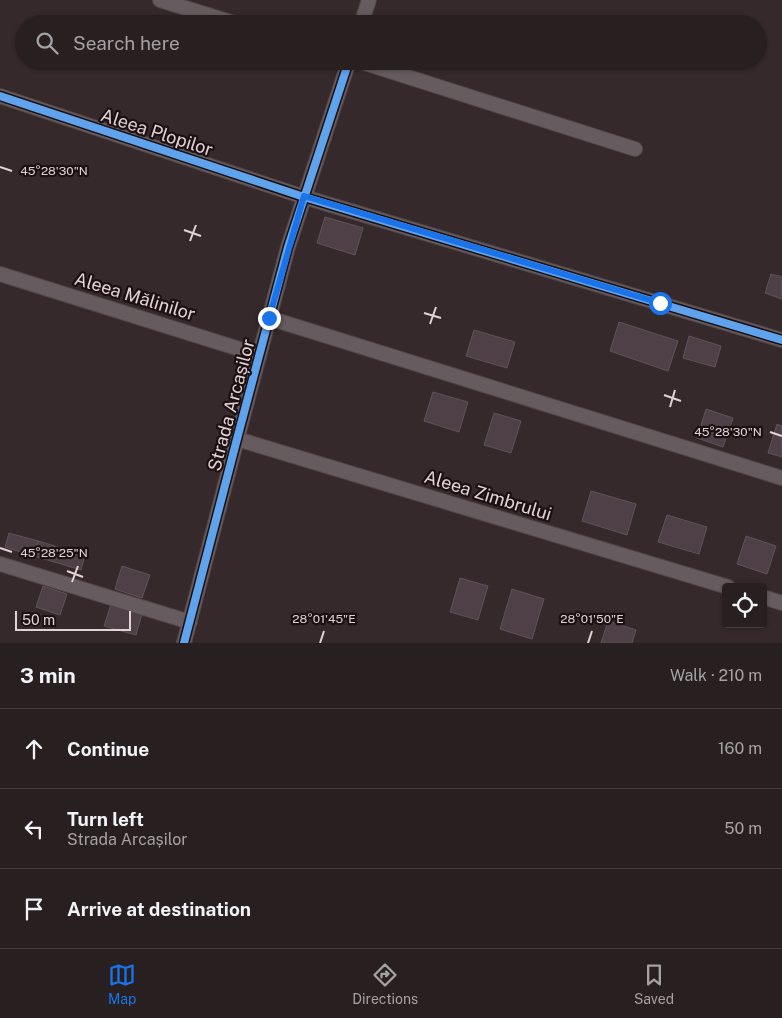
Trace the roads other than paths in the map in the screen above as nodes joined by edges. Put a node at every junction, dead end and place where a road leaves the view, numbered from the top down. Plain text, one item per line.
1 (160, 0) edge
2 (369, 0) edge
3 (208, 15) edge
4 (364, 15) edge
5 (345, 70) edge
6 (386, 70) edge
7 (0, 96) edge
8 (635, 149) dead end
9 (304, 196) junction
10 (0, 274) edge
11 (269, 318) junction
12 (782, 340) edge
13 (259, 355) junction
14 (237, 438) junction
15 (782, 478) edge
16 (0, 564) edge
17 (722, 585) edge
18 (767, 598) edge
19 (782, 603) edge
20 (190, 622) junction
21 (184, 643) edge

1 - 3 street
2 - 4 street
5 - 9 street, Strada Arcașilor
6 - 8 street
7 - 9 street, Aleea Plopilor
9 - 11 street, Strada Arcașilor
9 - 12 street, Aleea Plopilor
10 - 13 street, Aleea Mălinilor
11 - 13 street, Strada Arcașilor
11 - 15 street
13 - 14 street, Strada Arcașilor
14 - 17 street, Aleea Zimbrului
14 - 20 street, Strada Arcașilor
16 - 20 street
18 - 19 street
20 - 21 street, Strada Arcașilor

